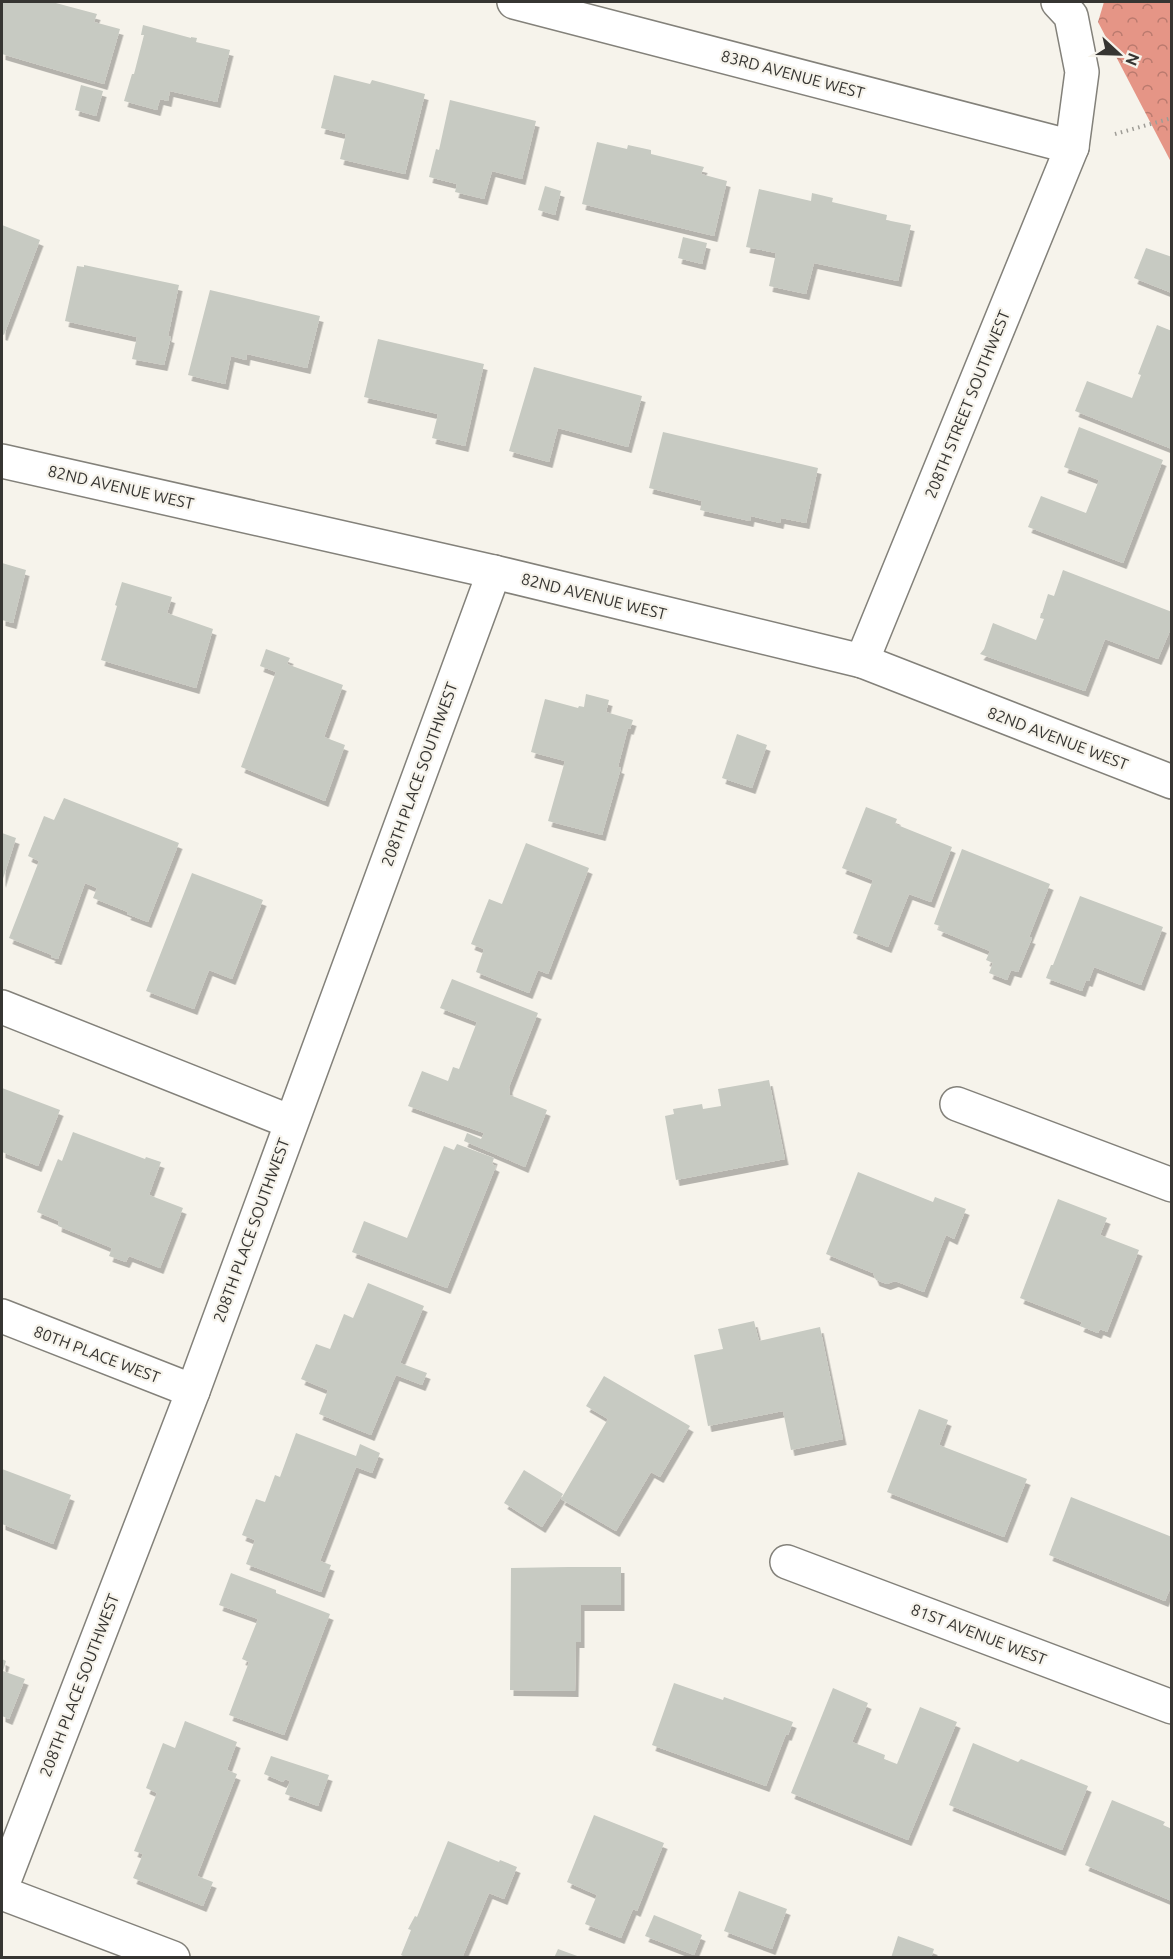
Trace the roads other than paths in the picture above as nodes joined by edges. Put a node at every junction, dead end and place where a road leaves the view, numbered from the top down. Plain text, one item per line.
1 (514, 2) edge
2 (1058, 2) edge
3 (1072, 147) junction
4 (2, 460) edge
5 (494, 572) junction
6 (862, 661) junction
7 (1172, 782) edge
8 (2, 1007) edge
9 (957, 1104) dead end
10 (291, 1122) junction
11 (1172, 1185) edge
12 (2, 1316) edge
13 (193, 1391) junction
14 (787, 1562) dead end
15 (1172, 1707) edge
16 (2, 1886) edge
17 (2, 1893) edge
18 (173, 1958) edge

1 - 3 street, 83RD AVENUE WEST
2 - 3 street, 208TH STREET SOUTHWEST
3 - 6 street, 208TH STREET SOUTHWEST
4 - 5 street, 82ND AVENUE WEST
5 - 6 street, 82ND AVENUE WEST
5 - 10 street, 208TH PLACE SOUTHWEST
6 - 7 street, 82ND AVENUE WEST
8 - 10 street
9 - 11 street
10 - 13 street, 208TH PLACE SOUTHWEST
12 - 13 street, 80TH PLACE WEST
13 - 16 street, 208TH PLACE SOUTHWEST
14 - 15 street, 81ST AVENUE WEST
17 - 18 street

